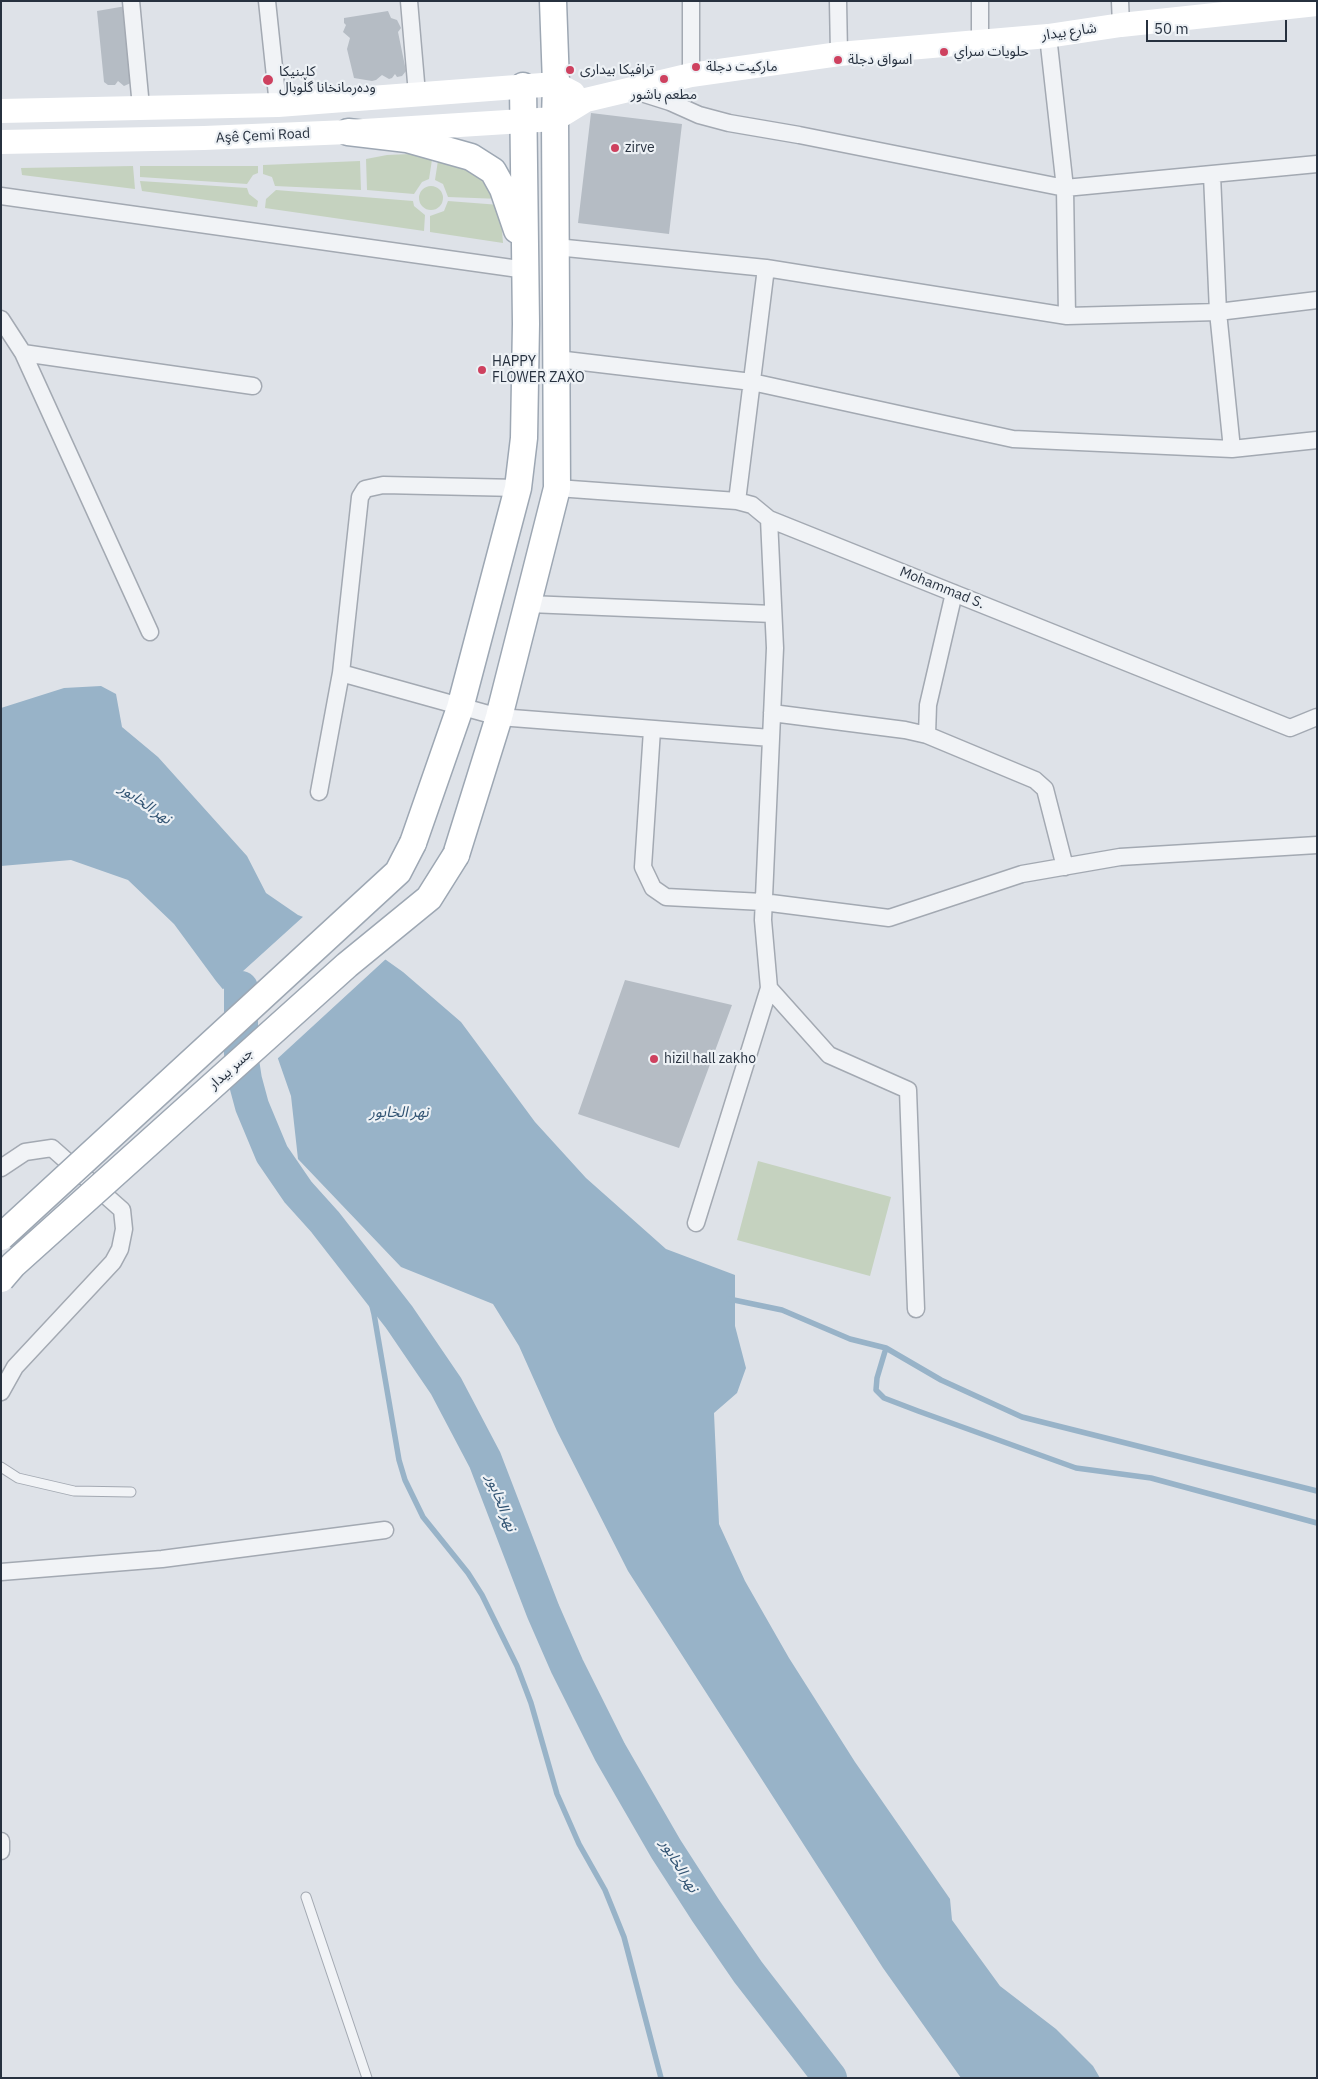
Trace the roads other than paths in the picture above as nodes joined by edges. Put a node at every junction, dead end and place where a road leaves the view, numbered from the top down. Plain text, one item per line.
1 (131, 1) edge
2 (267, 1) edge
3 (409, 1) edge
4 (553, 1) edge
5 (691, 1) edge
6 (838, 1) edge
7 (980, 1) edge
8 (1120, 1) edge
9 (1317, 4) edge
10 (1254, 6) edge
11 (1121, 25) junction
12 (1048, 36) junction
13 (980, 41) junction
14 (839, 54) junction
15 (691, 75) junction
16 (556, 84) junction
17 (523, 86) junction
18 (628, 89) junction
19 (417, 94) junction
20 (586, 100) junction
21 (278, 105) junction
22 (141, 107) junction
23 (1, 111) edge
24 (555, 119) junction
25 (524, 120) junction
26 (348, 132) junction
27 (1, 142) edge
28 (1317, 164) edge
29 (1212, 175) junction
30 (1065, 188) junction
31 (1, 196) edge
32 (556, 247) junction
33 (766, 268) junction
34 (526, 270) junction
35 (1317, 300) edge
36 (1218, 312) junction
37 (1067, 316) junction
38 (1, 319) edge
39 (23, 353) junction
40 (557, 359) junction
41 (752, 382) junction
42 (253, 386) dead end
43 (1317, 440) edge
44 (1232, 449) junction
45 (518, 488) junction
46 (557, 488) junction
47 (736, 501) junction
48 (769, 519) junction
49 (954, 593) junction
50 (529, 604) junction
51 (773, 614) junction
52 (150, 632) dead end
53 (340, 674) junction
54 (460, 708) junction
55 (772, 713) junction
56 (499, 717) junction
57 (1317, 717) edge
58 (652, 730) junction
59 (927, 735) junction
60 (771, 738) junction
61 (319, 792) dead end
62 (1317, 845) edge
63 (1065, 867) junction
64 (763, 902) junction
65 (770, 988) junction
66 (1, 1168) edge
67 (696, 1223) dead end
68 (1, 1237) edge
69 (1, 1279) edge
70 (916, 1309) dead end
71 (1, 1392) edge
72 (1, 1467) edge
73 (131, 1492) dead end
74 (385, 1530) dead end
75 (1, 1572) edge
76 (1, 1841) edge
77 (1, 1851) edge
78 (306, 1897) dead end
79 (367, 2078) edge

1 - 22 street
2 - 21 street
3 - 19 street
4 - 16 main road, جسر بيدار
5 - 15 street
6 - 14 street
7 - 13 street
8 - 11 street
9 - 10 main road, شارع بيدار
10 - 11 main road, شارع بيدار
11 - 12 main road, شارع بيدار
12 - 13 main road, شارع بيدار
12 - 30 street
13 - 14 main road, شارع بيدار
14 - 15 main road, شارع بيدار
15 - 18 main road, شارع بيدار
16 - 17 main road
16 - 20 main road
16 - 24 main road, جسر بيدار
17 - 19 main road
17 - 25 main road
18 - 20 main road, شارع بيدار
18 - 30 street
19 - 21 main road
20 - 24 main road, شارع بيدار
21 - 22 main road
22 - 23 main road
24 - 25 main road, Aşê Çemi Road
24 - 32 main road, جسر بيدار
25 - 26 main road, Aşê Çemi Road
25 - 34 main road
26 - 27 main road, Aşê Çemi Road
26 - 34 main road
28 - 29 street
29 - 30 street
29 - 36 street
30 - 37 street
31 - 34 street
32 - 33 street
32 - 40 main road, جسر بيدار
33 - 37 street
33 - 41 street
34 - 45 main road
35 - 36 street
36 - 37 street
36 - 44 street
38 - 39 street
39 - 42 street
39 - 52 street
40 - 41 street
40 - 46 main road, جسر بيدار
41 - 44 street
41 - 47 street
43 - 44 street
45 - 53 street
45 - 54 main road
46 - 47 street, Mohammad S.
46 - 50 main road, جسر بيدار
47 - 48 street, Mohammad S.
48 - 49 street, Mohammad S.
48 - 51 street
49 - 57 street, Mohammad S.
49 - 59 street
50 - 51 street
50 - 56 main road, جسر بيدار
51 - 55 street
53 - 54 street
53 - 61 street
54 - 56 street
54 - 68 main road, bridge
55 - 59 street
55 - 60 street
56 - 58 street
56 - 69 main road, جسر بيدار, bridge
58 - 60 street
58 - 64 street
59 - 63 street
60 - 64 street
62 - 63 street
63 - 64 street
64 - 65 street
65 - 67 street
65 - 70 street
66 - 71 street
72 - 73 lane
74 - 75 street
76 - 77 street
78 - 79 lane

